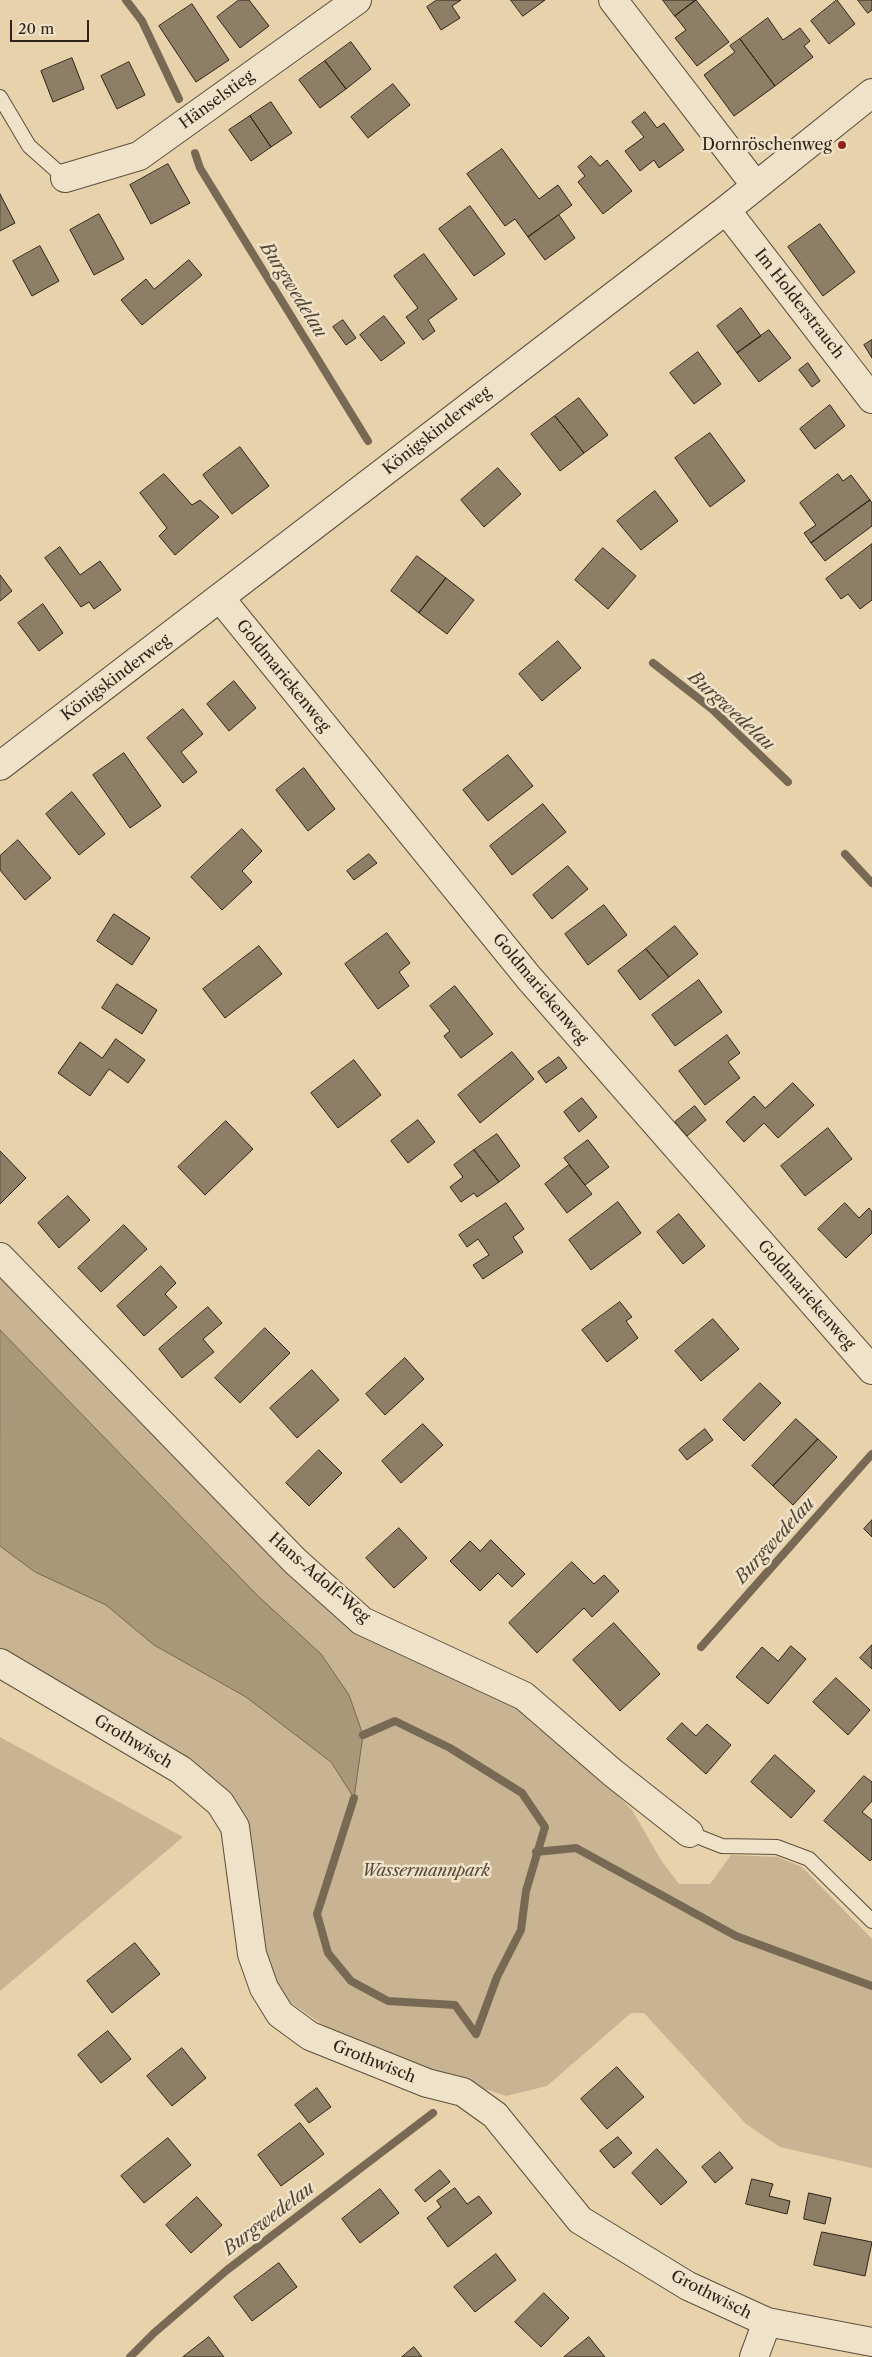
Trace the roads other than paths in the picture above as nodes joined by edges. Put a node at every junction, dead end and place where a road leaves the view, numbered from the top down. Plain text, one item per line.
1 (357, 0) edge
2 (613, 0) edge
3 (872, 93) edge
4 (0, 97) edge
5 (65, 178) joint
6 (756, 186) junction
7 (726, 210) junction
8 (872, 399) edge
9 (220, 598) junction
10 (0, 766) edge
11 (0, 1257) edge
12 (872, 1370) edge
13 (0, 1663) edge
14 (689, 1833) joint
15 (872, 1921) edge
16 (767, 2322) junction
17 (872, 2342) edge
18 (754, 2357) edge

1 - 5 street, Hänselstieg
2 - 6 street
3 - 6 street, Königskinderweg
4 - 5 lane
6 - 7 street, Königskinderweg
7 - 8 street, Im Holderstrauch
7 - 9 street, Königskinderweg
9 - 10 street, Königskinderweg
9 - 12 street, Goldmariekenweg
11 - 14 street, Hans-Adolf-Weg
13 - 16 street, Grothwisch
14 - 15 lane
16 - 17 street, Grothwisch
16 - 18 street

